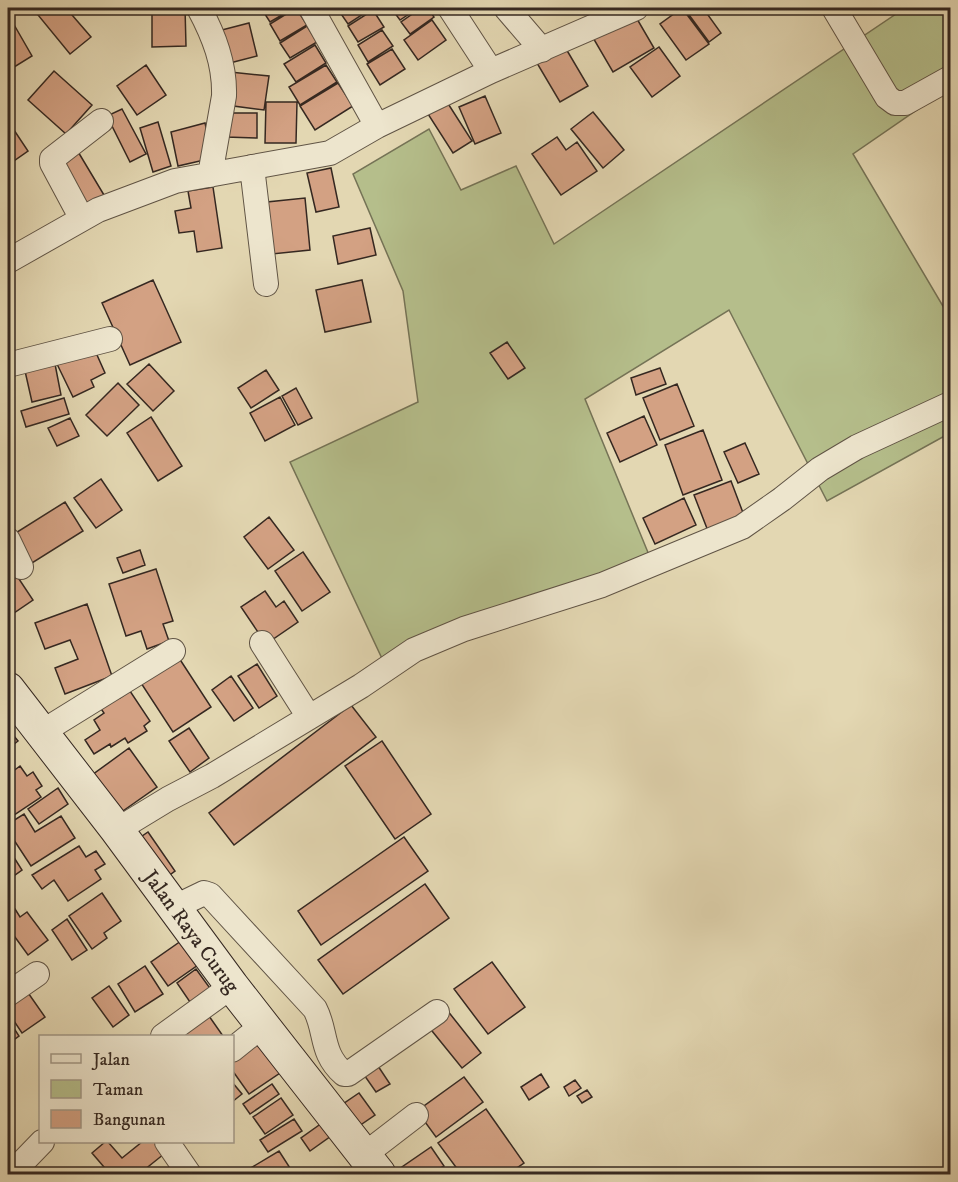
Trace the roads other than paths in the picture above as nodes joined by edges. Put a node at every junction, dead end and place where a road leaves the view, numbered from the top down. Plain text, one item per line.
1 (199, 8) edge
2 (311, 8) edge
3 (450, 8) edge
4 (506, 8) edge
5 (636, 8) edge
6 (834, 8) edge
7 (542, 50) junction
8 (491, 71) junction
9 (951, 78) edge
10 (101, 122) dead end
11 (377, 126) junction
12 (252, 167) junction
13 (210, 175) junction
14 (82, 219) junction
15 (8, 261) edge
16 (266, 284) dead end
17 (110, 339) dead end
18 (8, 365) edge
19 (951, 404) edge
20 (8, 540) edge
21 (21, 567) dead end
22 (262, 643) dead end
23 (173, 651) dead end
24 (8, 689) edge
25 (309, 717) junction
26 (42, 732) junction
27 (117, 830) junction
28 (175, 907) junction
29 (37, 974) dead end
30 (232, 986) junction
31 (8, 994) edge
32 (437, 1012) dead end
33 (263, 1025) junction
34 (164, 1035) edge
35 (234, 1048) edge
36 (416, 1115) dead end
37 (41, 1143) edge
38 (168, 1143) edge
39 (371, 1165) edge
40 (11, 1174) edge
41 (189, 1174) edge

1 - 13 street
2 - 11 street
3 - 8 street
4 - 7 street
5 - 7 street
6 - 9 street
7 - 8 street
8 - 11 street
10 - 14 street
11 - 12 street
12 - 13 street
12 - 16 street
13 - 14 street
14 - 15 street
17 - 18 street
19 - 25 street
20 - 21 street
22 - 25 street
23 - 26 street
24 - 26 main road, Jalan Raya Curug
25 - 27 street
26 - 27 main road, Jalan Raya Curug
27 - 28 main road, Jalan Raya Curug
28 - 30 main road, Jalan Raya Curug
28 - 32 street
29 - 31 street
30 - 33 main road, Jalan Raya Curug
30 - 34 street
33 - 35 street
33 - 39 main road, Jalan Raya Curug
36 - 39 street
37 - 40 street
38 - 41 street

